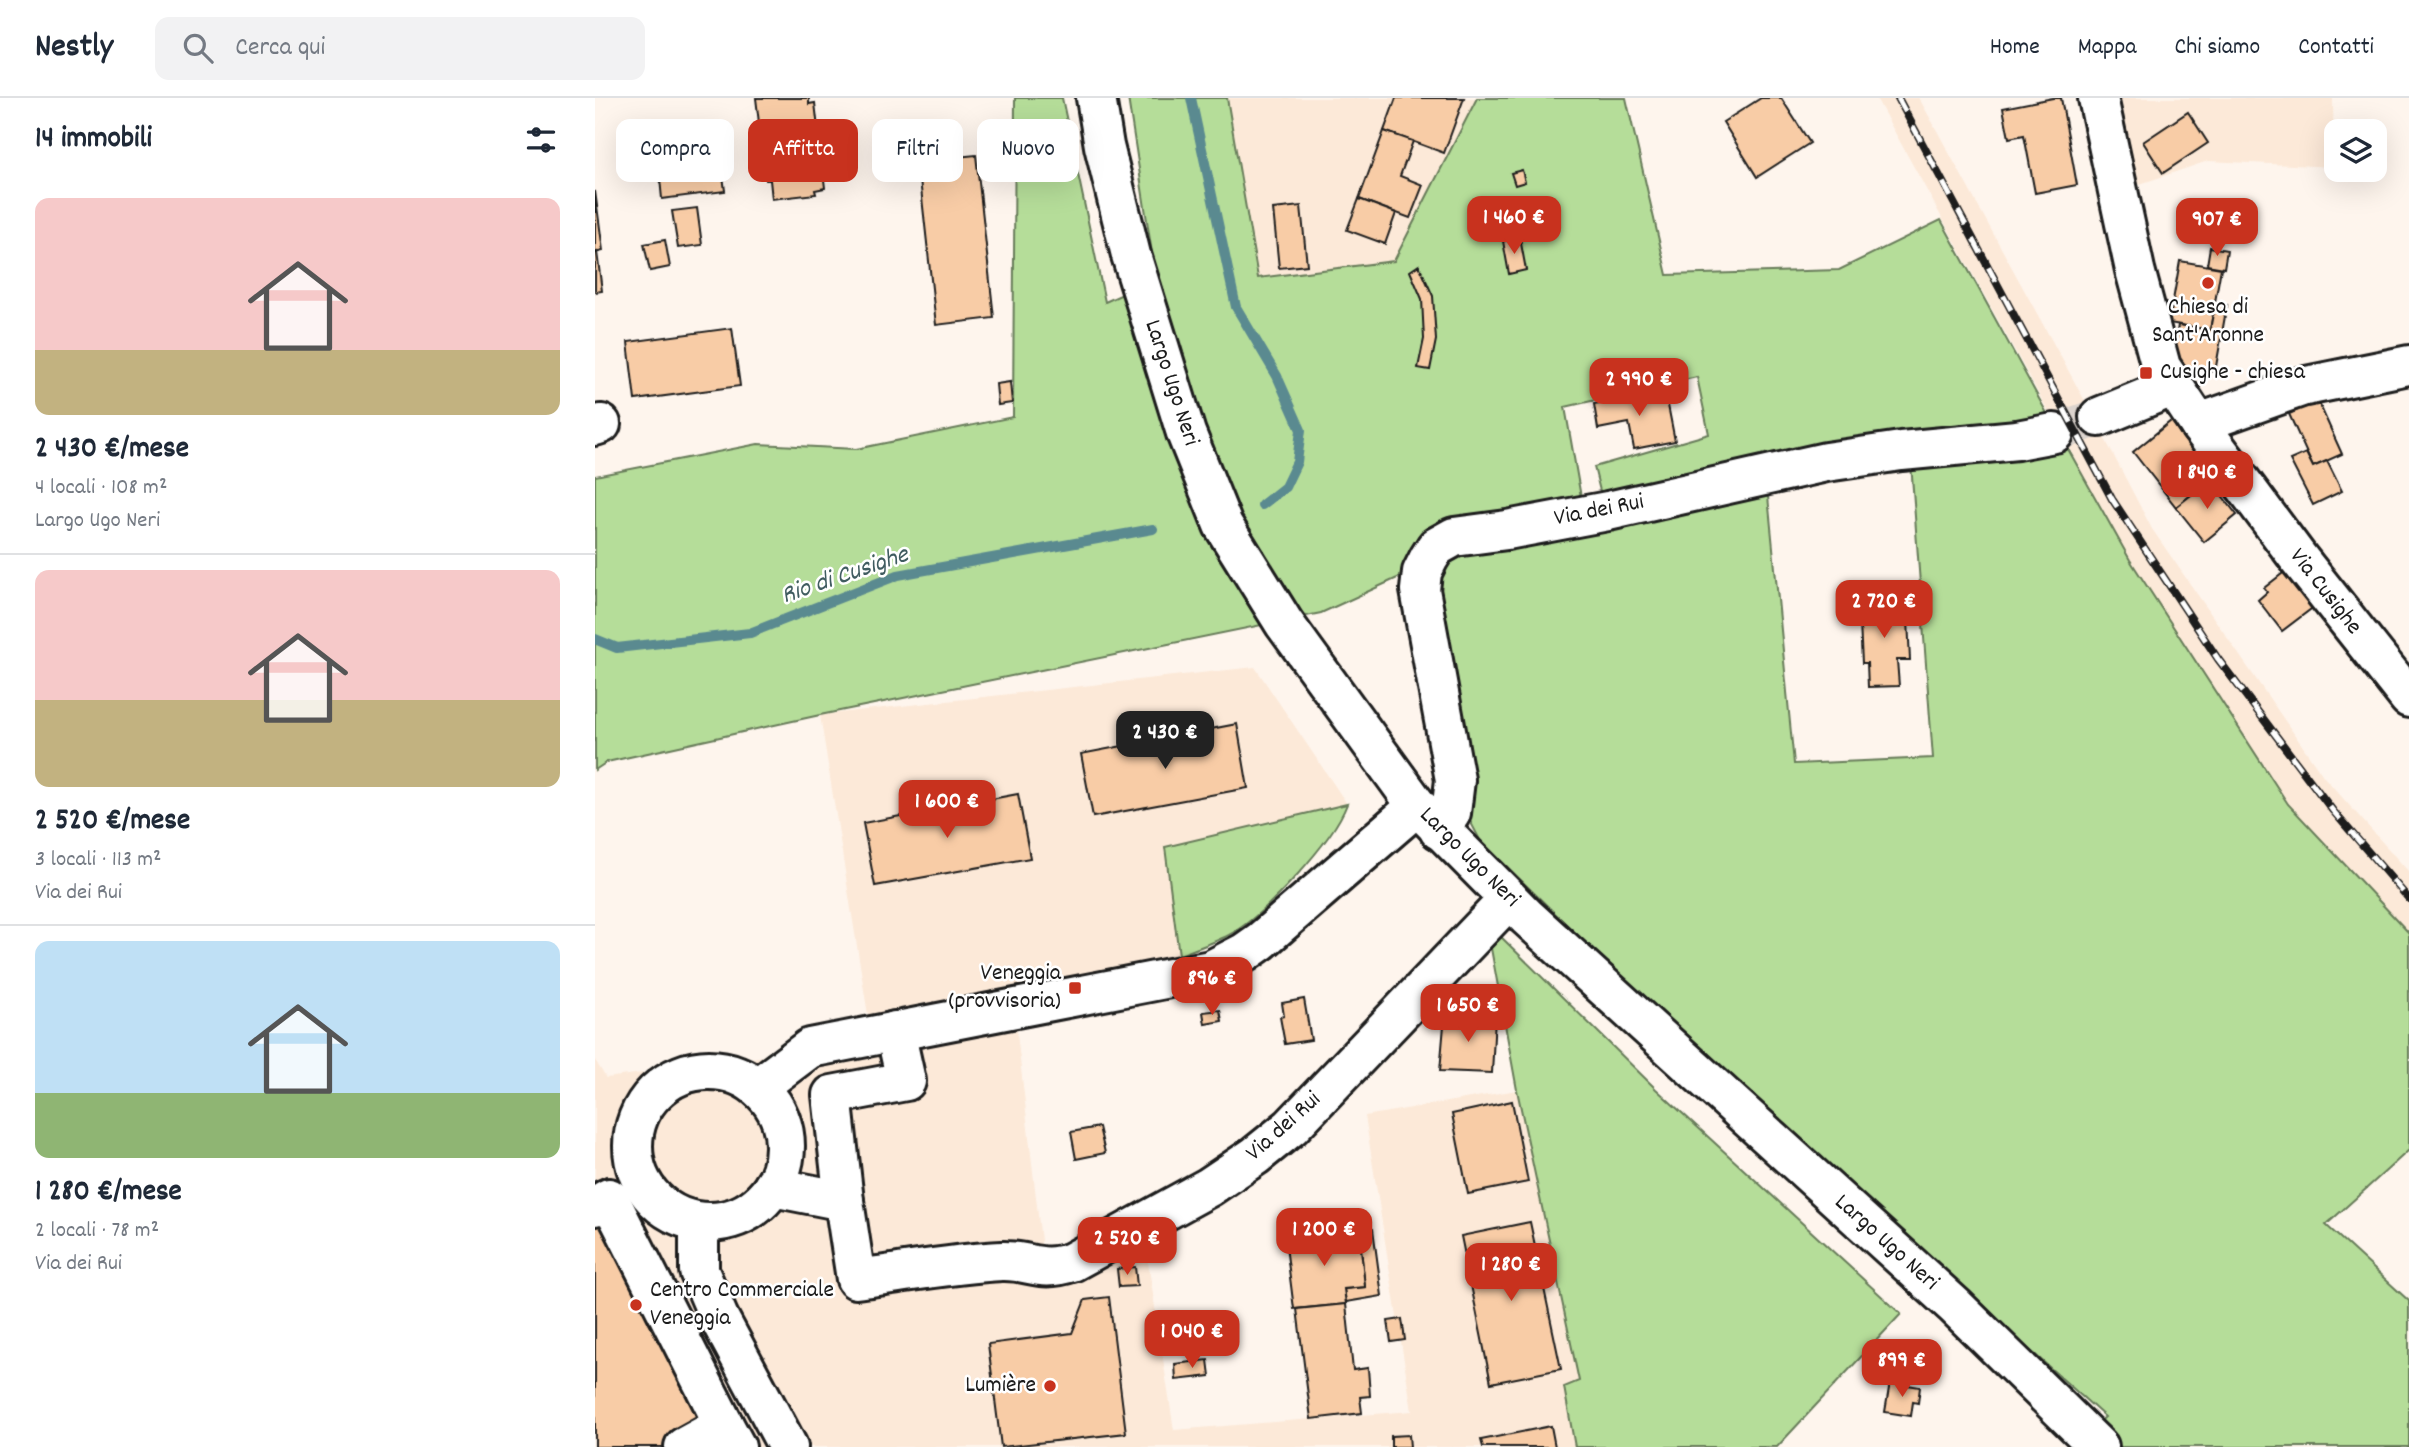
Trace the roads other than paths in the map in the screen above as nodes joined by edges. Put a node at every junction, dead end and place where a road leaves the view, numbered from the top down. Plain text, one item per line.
1 (1096, 98) edge
2 (2098, 98) edge
3 (2409, 365) edge
4 (2172, 387) junction
5 (2099, 417) tunnel mouth
6 (2200, 426) junction
7 (2054, 433) tunnel mouth
8 (2409, 698) edge
9 (1428, 818) junction
10 (1510, 899) junction
11 (895, 1031) junction
12 (758, 1087) junction
13 (773, 1187) junction
14 (844, 1201) junction
15 (595, 1206) edge
16 (699, 1223) junction
17 (730, 1436) edge
18 (684, 1447) edge
19 (788, 1447) edge
20 (2099, 1447) edge

1 - 9 street, Largo Ugo Neri
2 - 4 street, Via Cusighe
3 - 6 street
4 - 5 street
4 - 6 street, Via Cusighe
6 - 8 street, Via Cusighe
7 - 9 street, Via dei Rui
9 - 10 street, Largo Ugo Neri
9 - 11 street
10 - 14 street, Via dei Rui
10 - 20 street, Largo Ugo Neri
11 - 12 street
11 - 14 street
12 - 13 street
12 - 16 street
13 - 14 street
13 - 16 street
15 - 17 street
16 - 19 street
17 - 18 street

